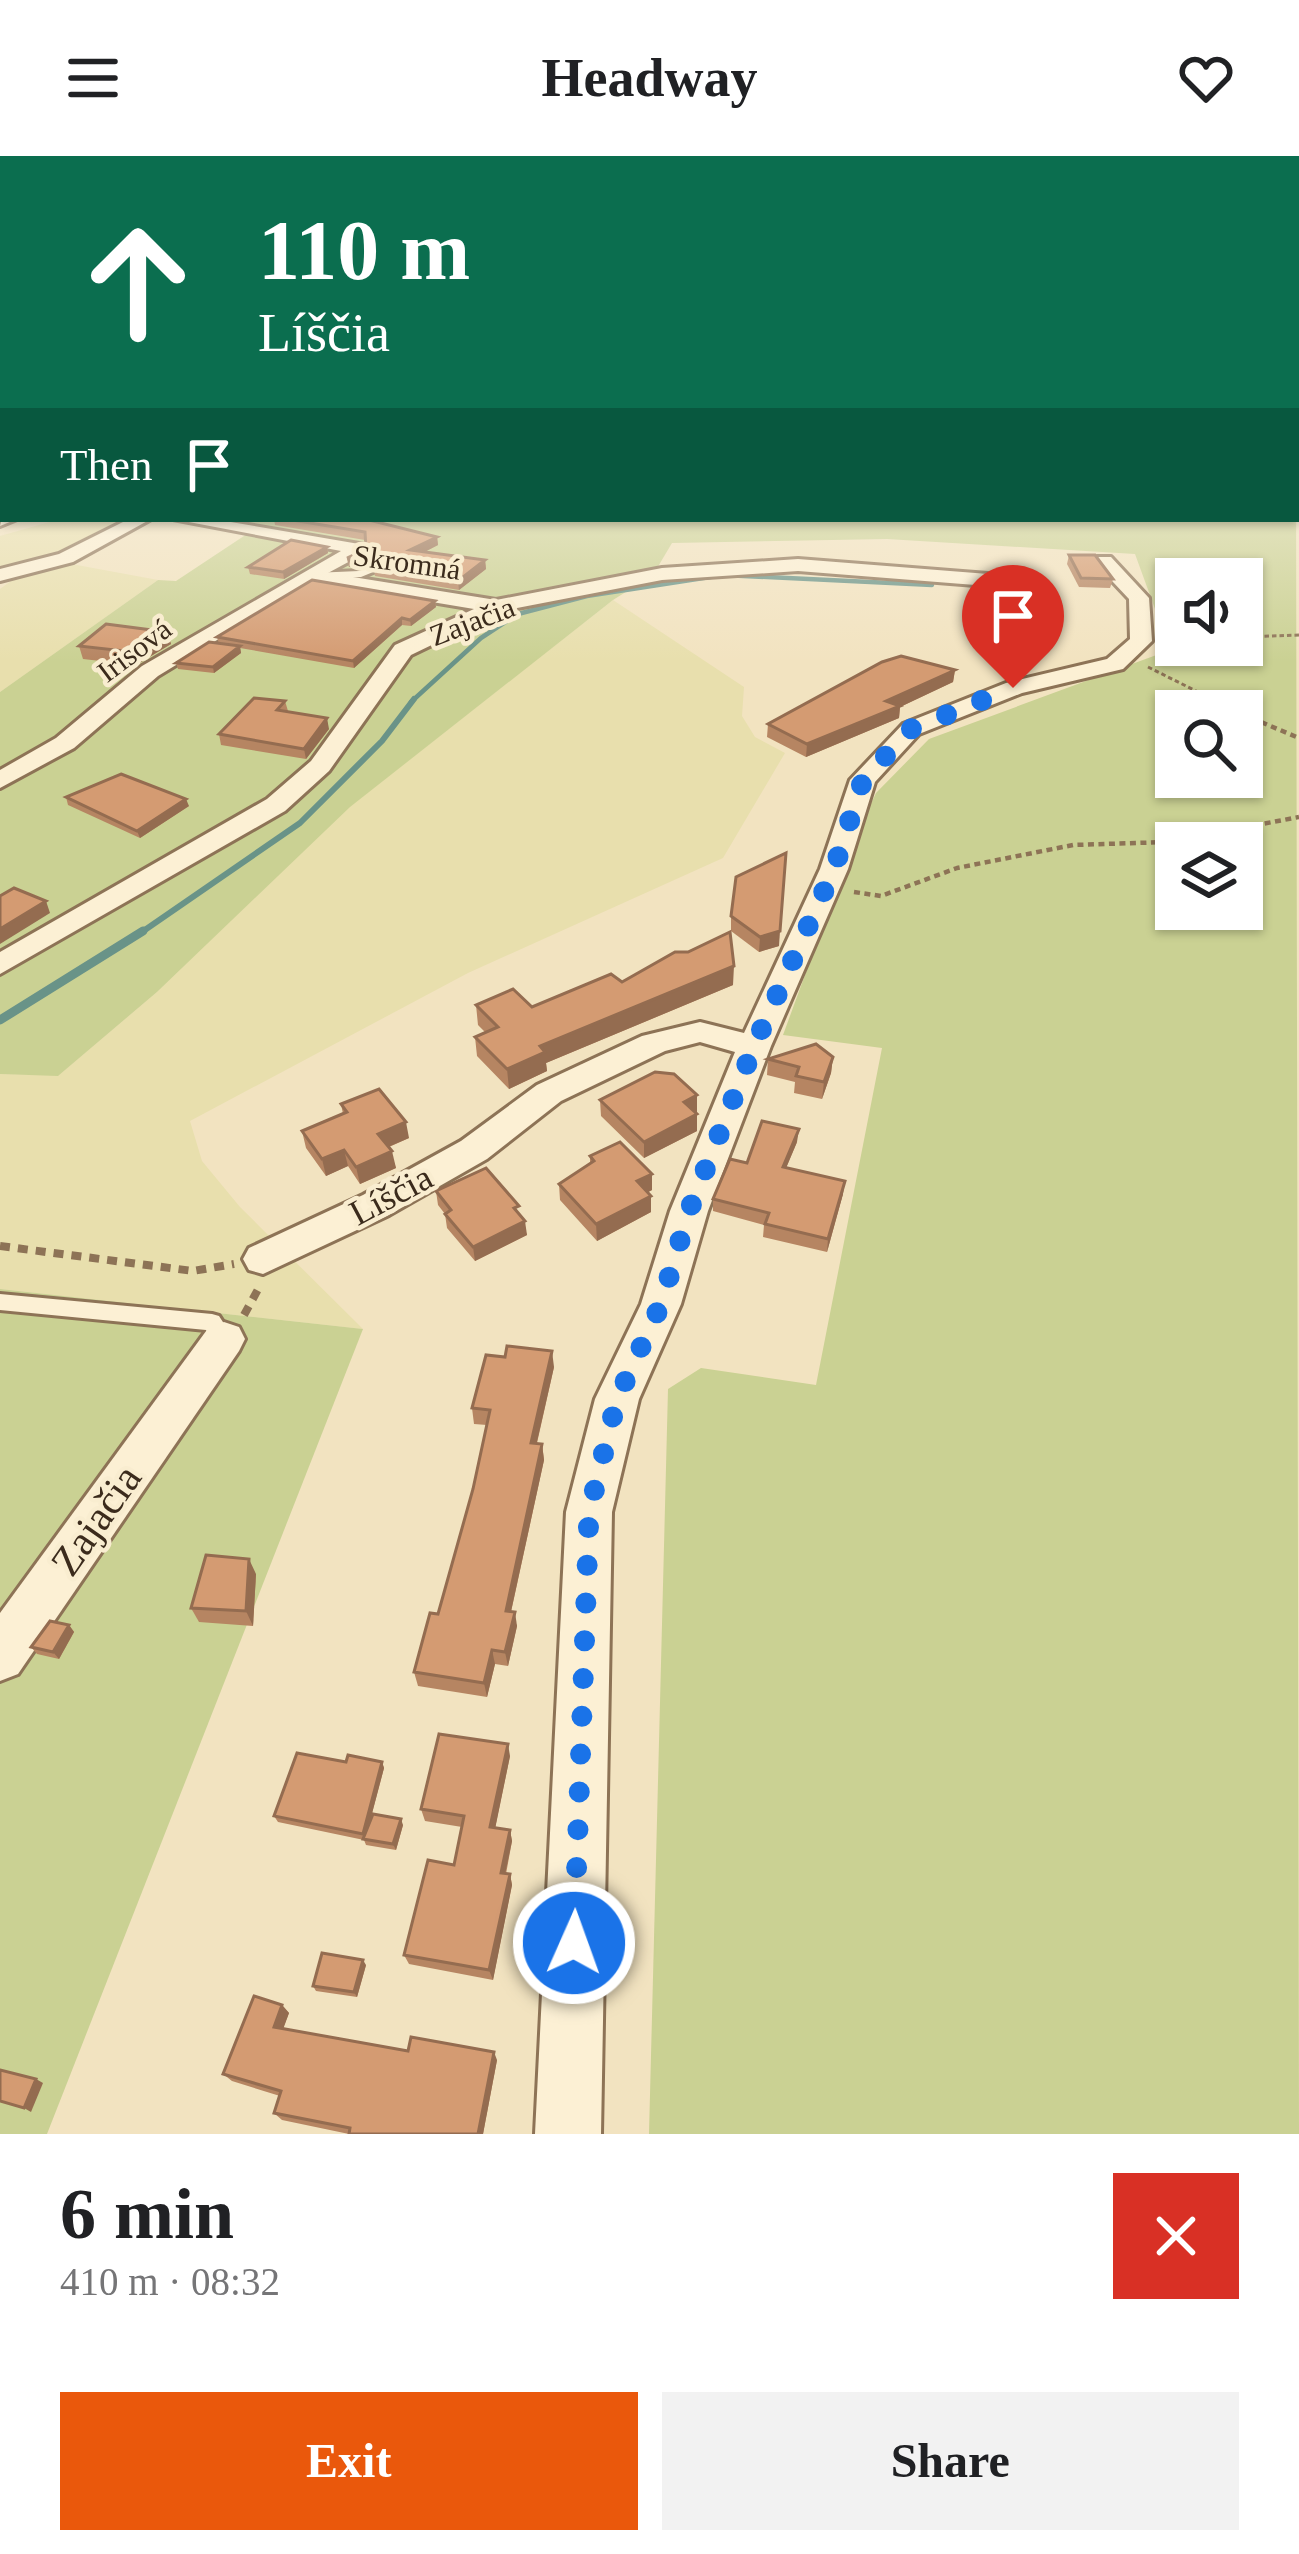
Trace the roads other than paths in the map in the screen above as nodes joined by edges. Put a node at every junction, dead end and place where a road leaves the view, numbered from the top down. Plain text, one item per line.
1 (136, 522) edge
2 (200, 522) edge
3 (1104, 561) edge
4 (375, 568) edge
5 (0, 575) edge
6 (308, 576) junction
7 (988, 580) dead end
8 (496, 606) junction
9 (0, 780) edge
10 (0, 965) edge
11 (754, 1046) junction
12 (263, 1259) road end
13 (0, 1302) edge
14 (224, 1339) joint
15 (0, 1656) edge
16 (568, 2134) edge

1 - 5 street
2 - 6 street, Skromná
3 - 11 street
4 - 6 lane, Skromná
6 - 8 street, Skromná
6 - 9 street, Irisová
7 - 8 street, Zajačia
8 - 10 street, Zajačia
11 - 12 street, Líščia
11 - 16 street
13 - 14 lane
14 - 15 street, Zajačia

